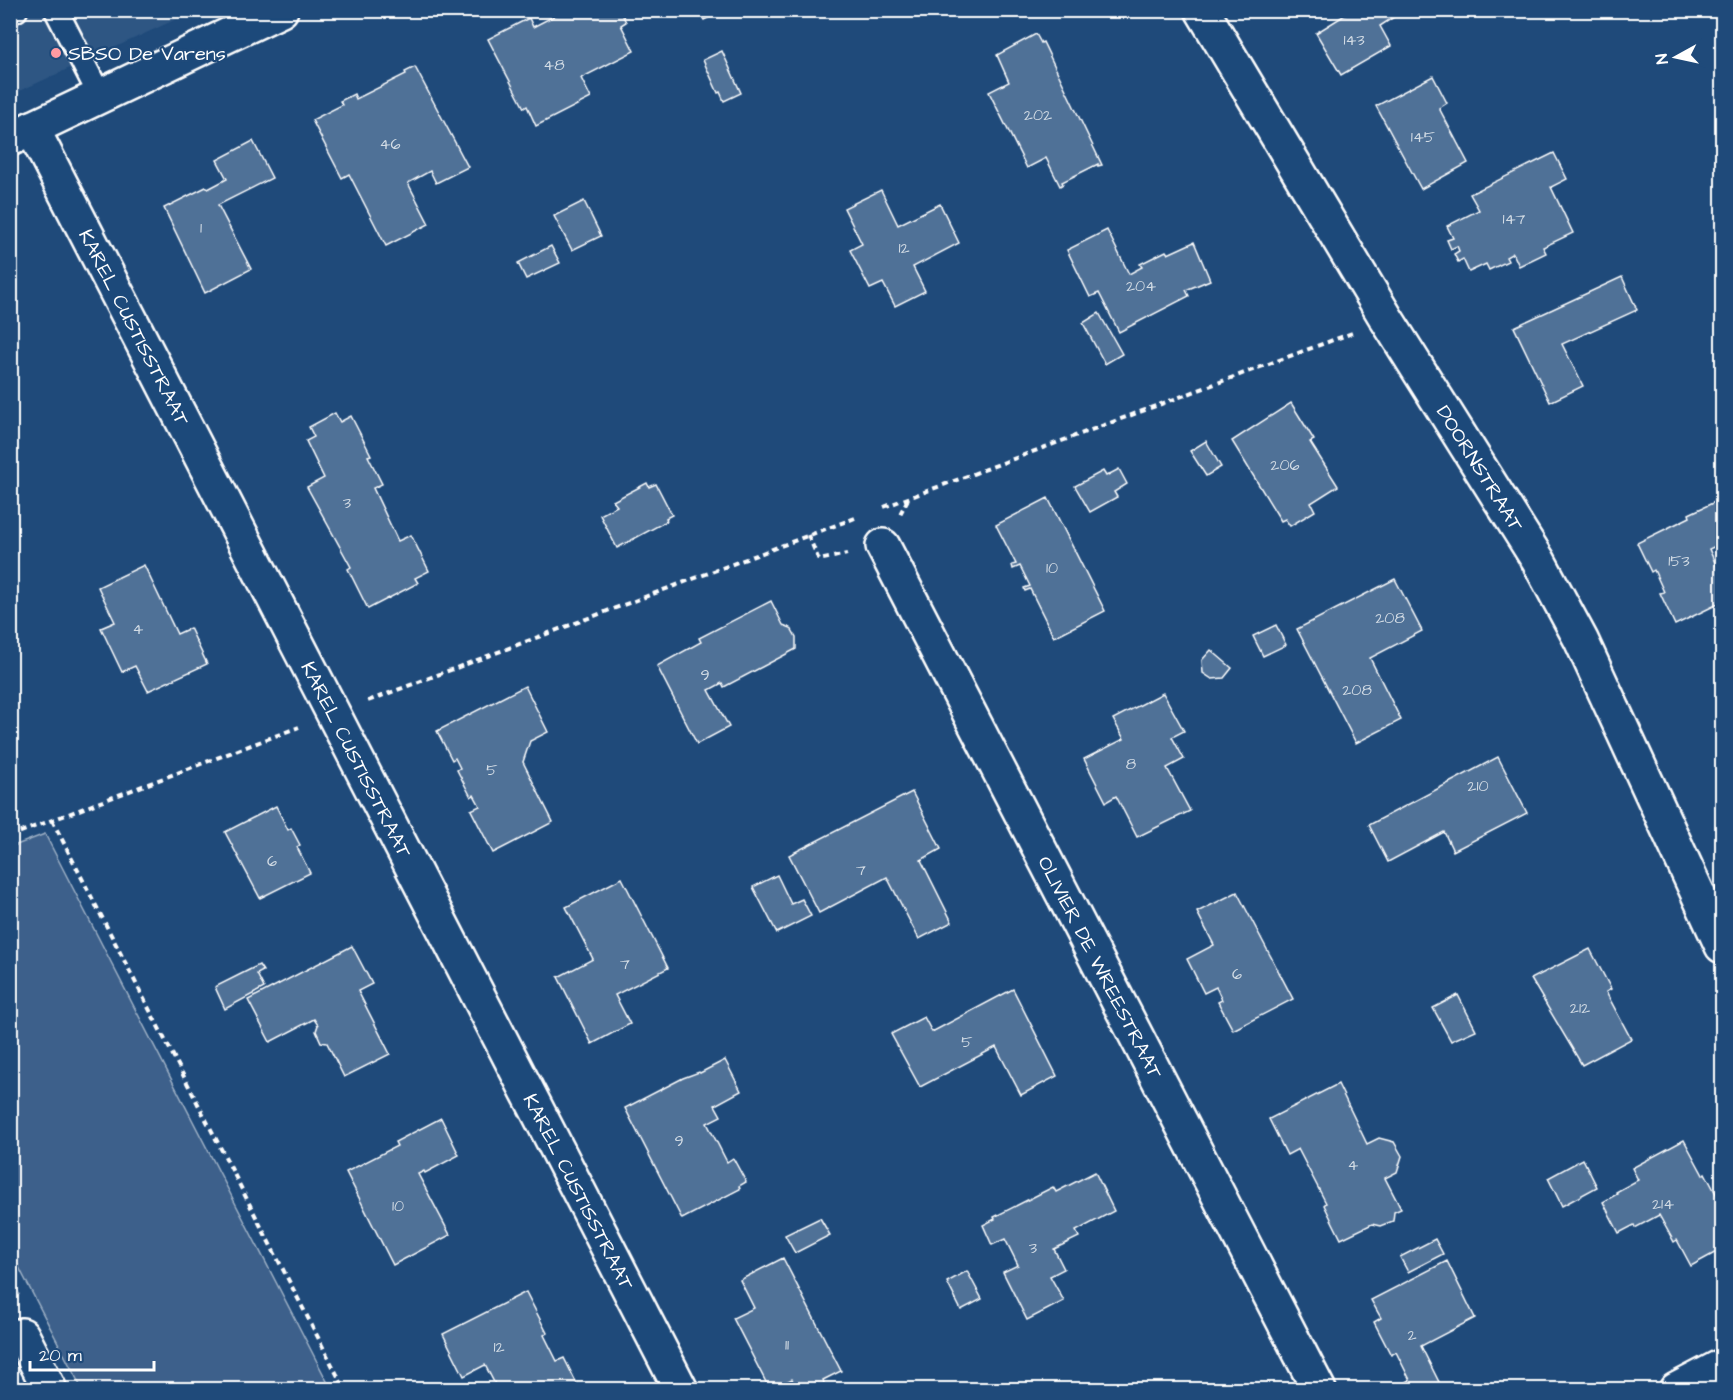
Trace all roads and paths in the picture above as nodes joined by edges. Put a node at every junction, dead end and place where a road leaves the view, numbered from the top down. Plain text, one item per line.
1 (16, 10) edge
2 (56, 10) edge
3 (281, 10) edge
4 (1202, 10) edge
5 (10, 13) edge
6 (100, 96) junction
7 (21, 133) edge
8 (1386, 318) junction
9 (875, 510) dead end
10 (864, 515) dead end
11 (883, 546) dead end
12 (334, 714) junction
13 (52, 820) junction
14 (10, 836) edge
15 (1722, 946) edge
16 (22, 1335) dead end
17 (1722, 1366) edge
18 (50, 1389) edge
19 (345, 1389) edge
20 (681, 1389) edge
21 (1319, 1389) edge
22 (1676, 1389) edge

1 - 5 lane
2 - 6 lane
3 - 6 street
4 - 8 street, DOORNSTRAAT
6 - 7 street
7 - 12 street, KAREL CUSTISSTRAAT
8 - 9 path
8 - 15 street, DOORNSTRAAT
10 - 12 path
11 - 21 street, OLIVIER DE WREESTRAAT
12 - 13 path
12 - 20 street, KAREL CUSTISSTRAAT
13 - 14 path
13 - 19 path
16 - 18 street
17 - 22 street

